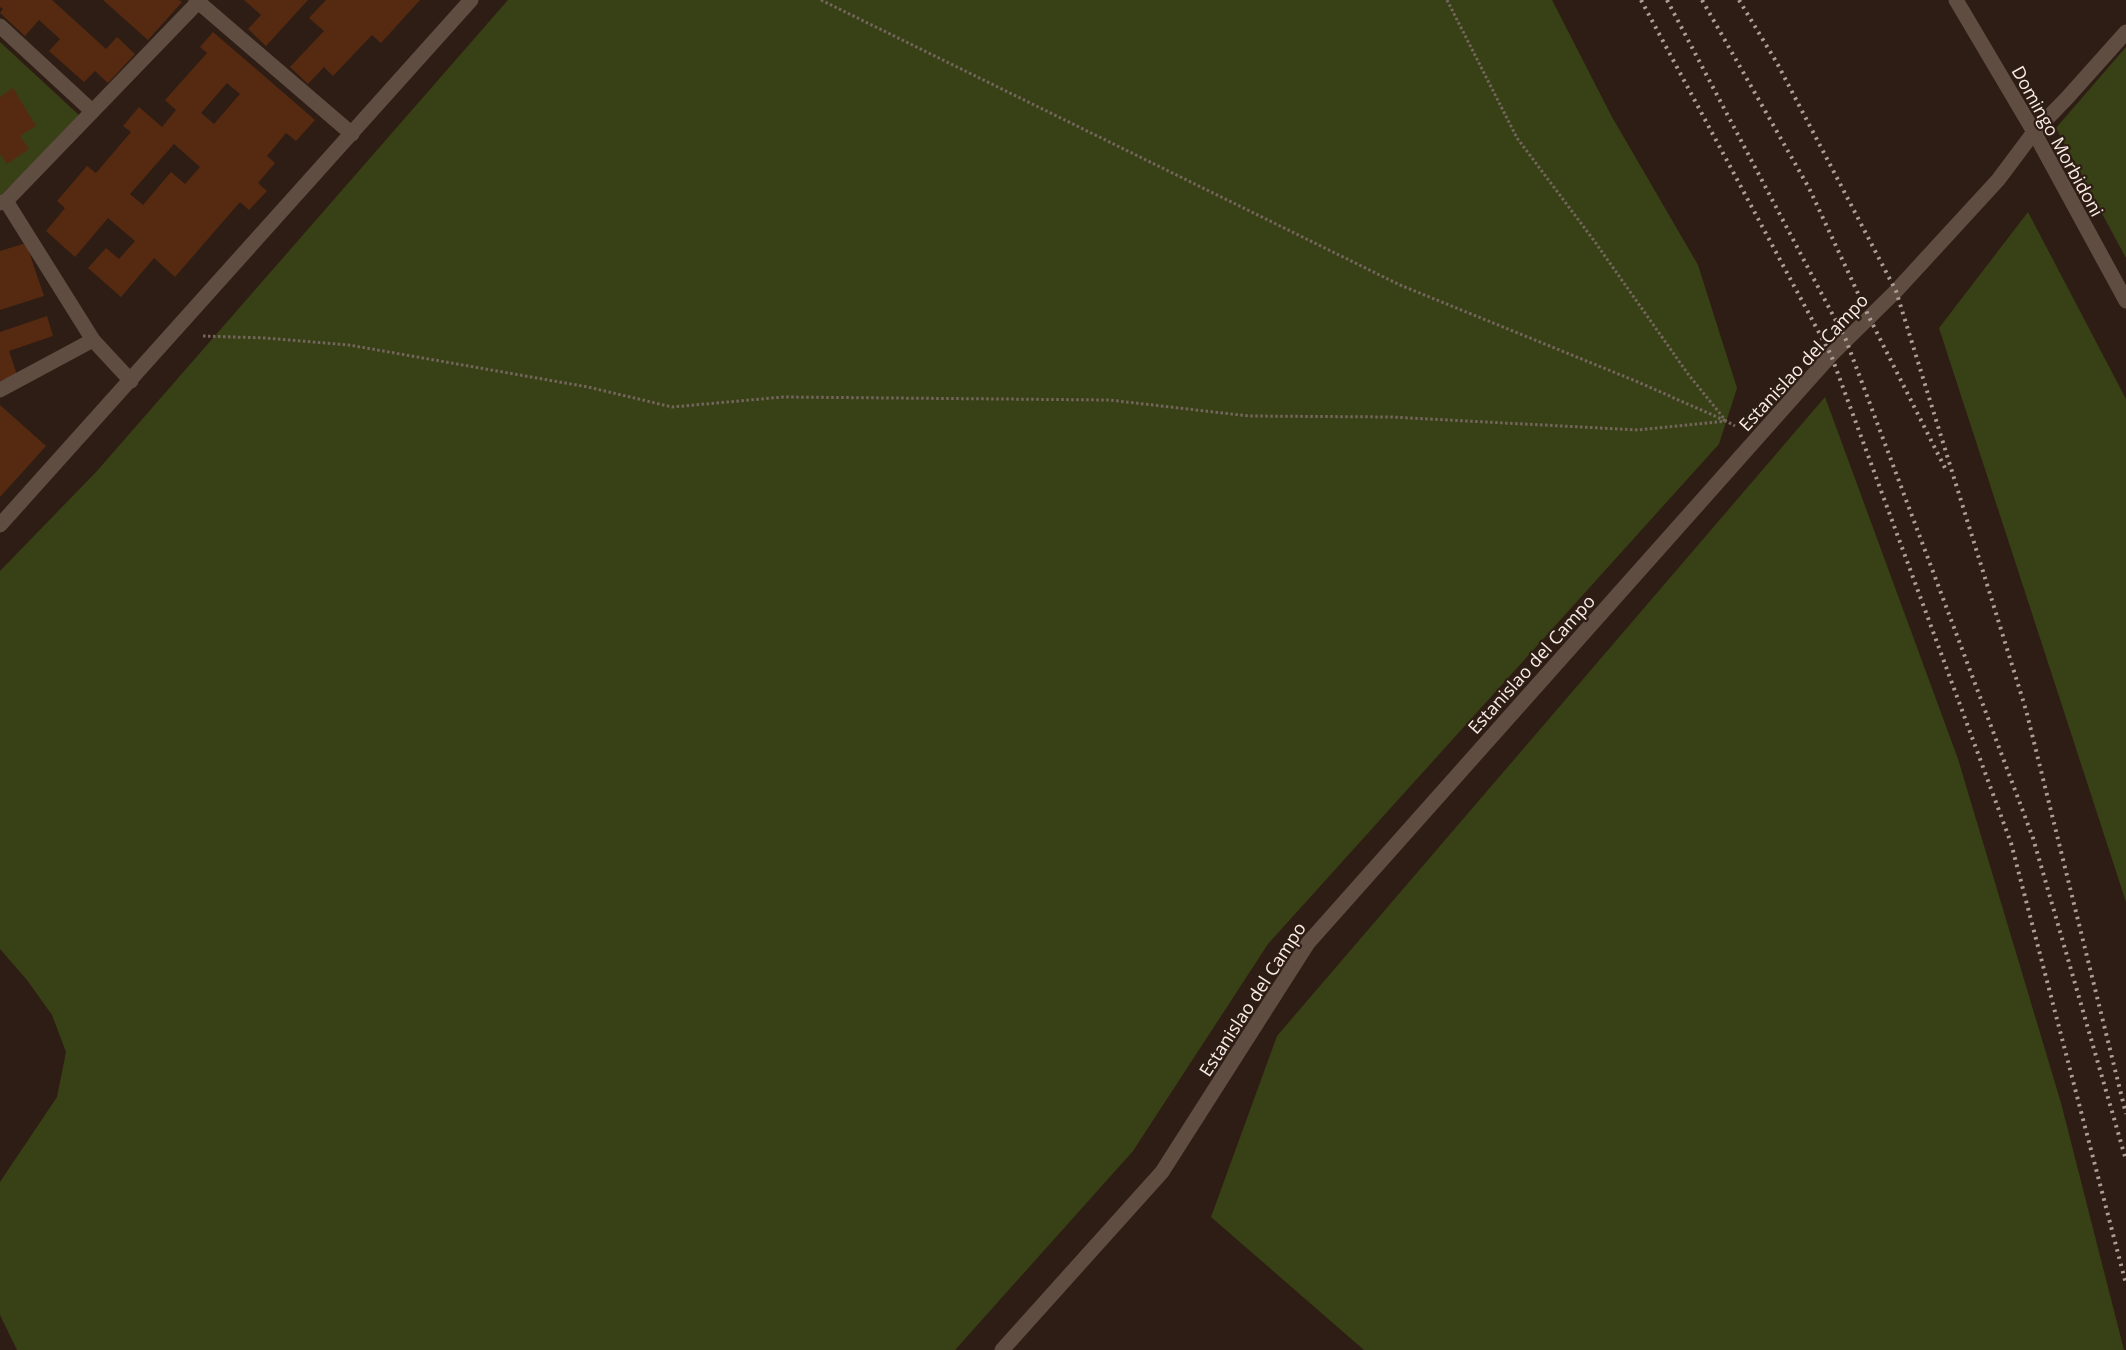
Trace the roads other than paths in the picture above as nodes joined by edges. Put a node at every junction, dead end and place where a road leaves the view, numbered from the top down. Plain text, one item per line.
1 (471, 0) edge
2 (1956, 0) edge
3 (198, 1) edge
4 (0, 26) edge
5 (2126, 32) edge
6 (92, 111) junction
7 (2034, 132) junction
8 (352, 134) junction
9 (3, 202) edge
10 (2126, 301) edge
11 (93, 340) junction
12 (131, 382) junction
13 (0, 390) edge
14 (0, 525) edge
15 (1002, 1350) edge

1 - 8 street
2 - 7 street, Domingo Morbidoni
3 - 6 street
3 - 8 street
4 - 6 street
5 - 7 street, Estanislao del Campo
6 - 9 street
7 - 10 street, Domingo Morbidoni
7 - 15 street, Estanislao del Campo
8 - 12 street
9 - 11 street
11 - 12 street
11 - 13 street
12 - 14 street

